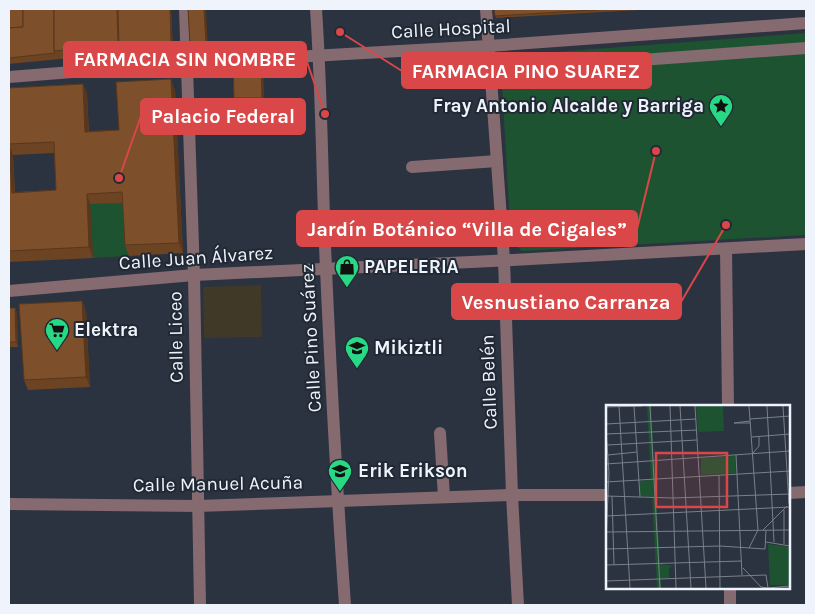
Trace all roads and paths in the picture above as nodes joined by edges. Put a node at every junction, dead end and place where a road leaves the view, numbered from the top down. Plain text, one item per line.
1 (185, 9) edge
2 (316, 9) edge
3 (486, 9) edge
4 (806, 24) edge
5 (488, 46) junction
6 (806, 48) edge
7 (319, 54) junction
8 (187, 63) junction
9 (505, 70) dead end
10 (9, 77) edge
11 (497, 162) junction
12 (412, 167) dead end
13 (806, 244) edge
14 (726, 249) junction
15 (504, 260) junction
16 (326, 269) junction
17 (194, 275) junction
18 (9, 291) edge
19 (728, 405) edge
20 (440, 434) dead end
21 (806, 492) edge
22 (790, 493) edge
23 (512, 495) junction
24 (606, 495) edge
25 (444, 497) junction
26 (338, 500) junction
27 (9, 504) edge
28 (197, 506) junction
29 (730, 589) edge
30 (200, 605) edge
31 (345, 605) edge
32 (518, 605) edge
33 (730, 605) edge

1 - 8 street, Calle Liceo
2 - 7 street, Calle Pino Suárez
3 - 5 street, Calle Belén
4 - 5 street, Calle Hospital
5 - 7 street, Calle Hospital
5 - 11 street, Calle Belén
6 - 9 street
7 - 8 street, Calle Hospital
7 - 16 street, Calle Pino Suárez
8 - 10 street, Calle Hospital
8 - 17 street, Calle Liceo
11 - 12 street
11 - 15 street, Calle Belén
13 - 14 street, Calle Juan Álvarez
14 - 15 street, Calle Juan Álvarez
14 - 19 street
15 - 16 street, Calle Juan Álvarez
15 - 23 street, Calle Belén
16 - 17 street, Calle Juan Álvarez
16 - 26 street, Calle Pino Suárez
17 - 18 street, Calle Juan Álvarez
17 - 28 street, Calle Liceo
20 - 25 street
21 - 22 street
23 - 24 street, Calle Manuel Acuña
23 - 25 street, Calle Manuel Acuña
23 - 32 street, Calle Belén
25 - 26 street, Calle Manuel Acuña
26 - 28 street, Calle Manuel Acuña
26 - 31 street, Calle Pino Suárez
27 - 28 street, Calle Manuel Acuña
28 - 30 street, Calle Liceo
29 - 33 street

